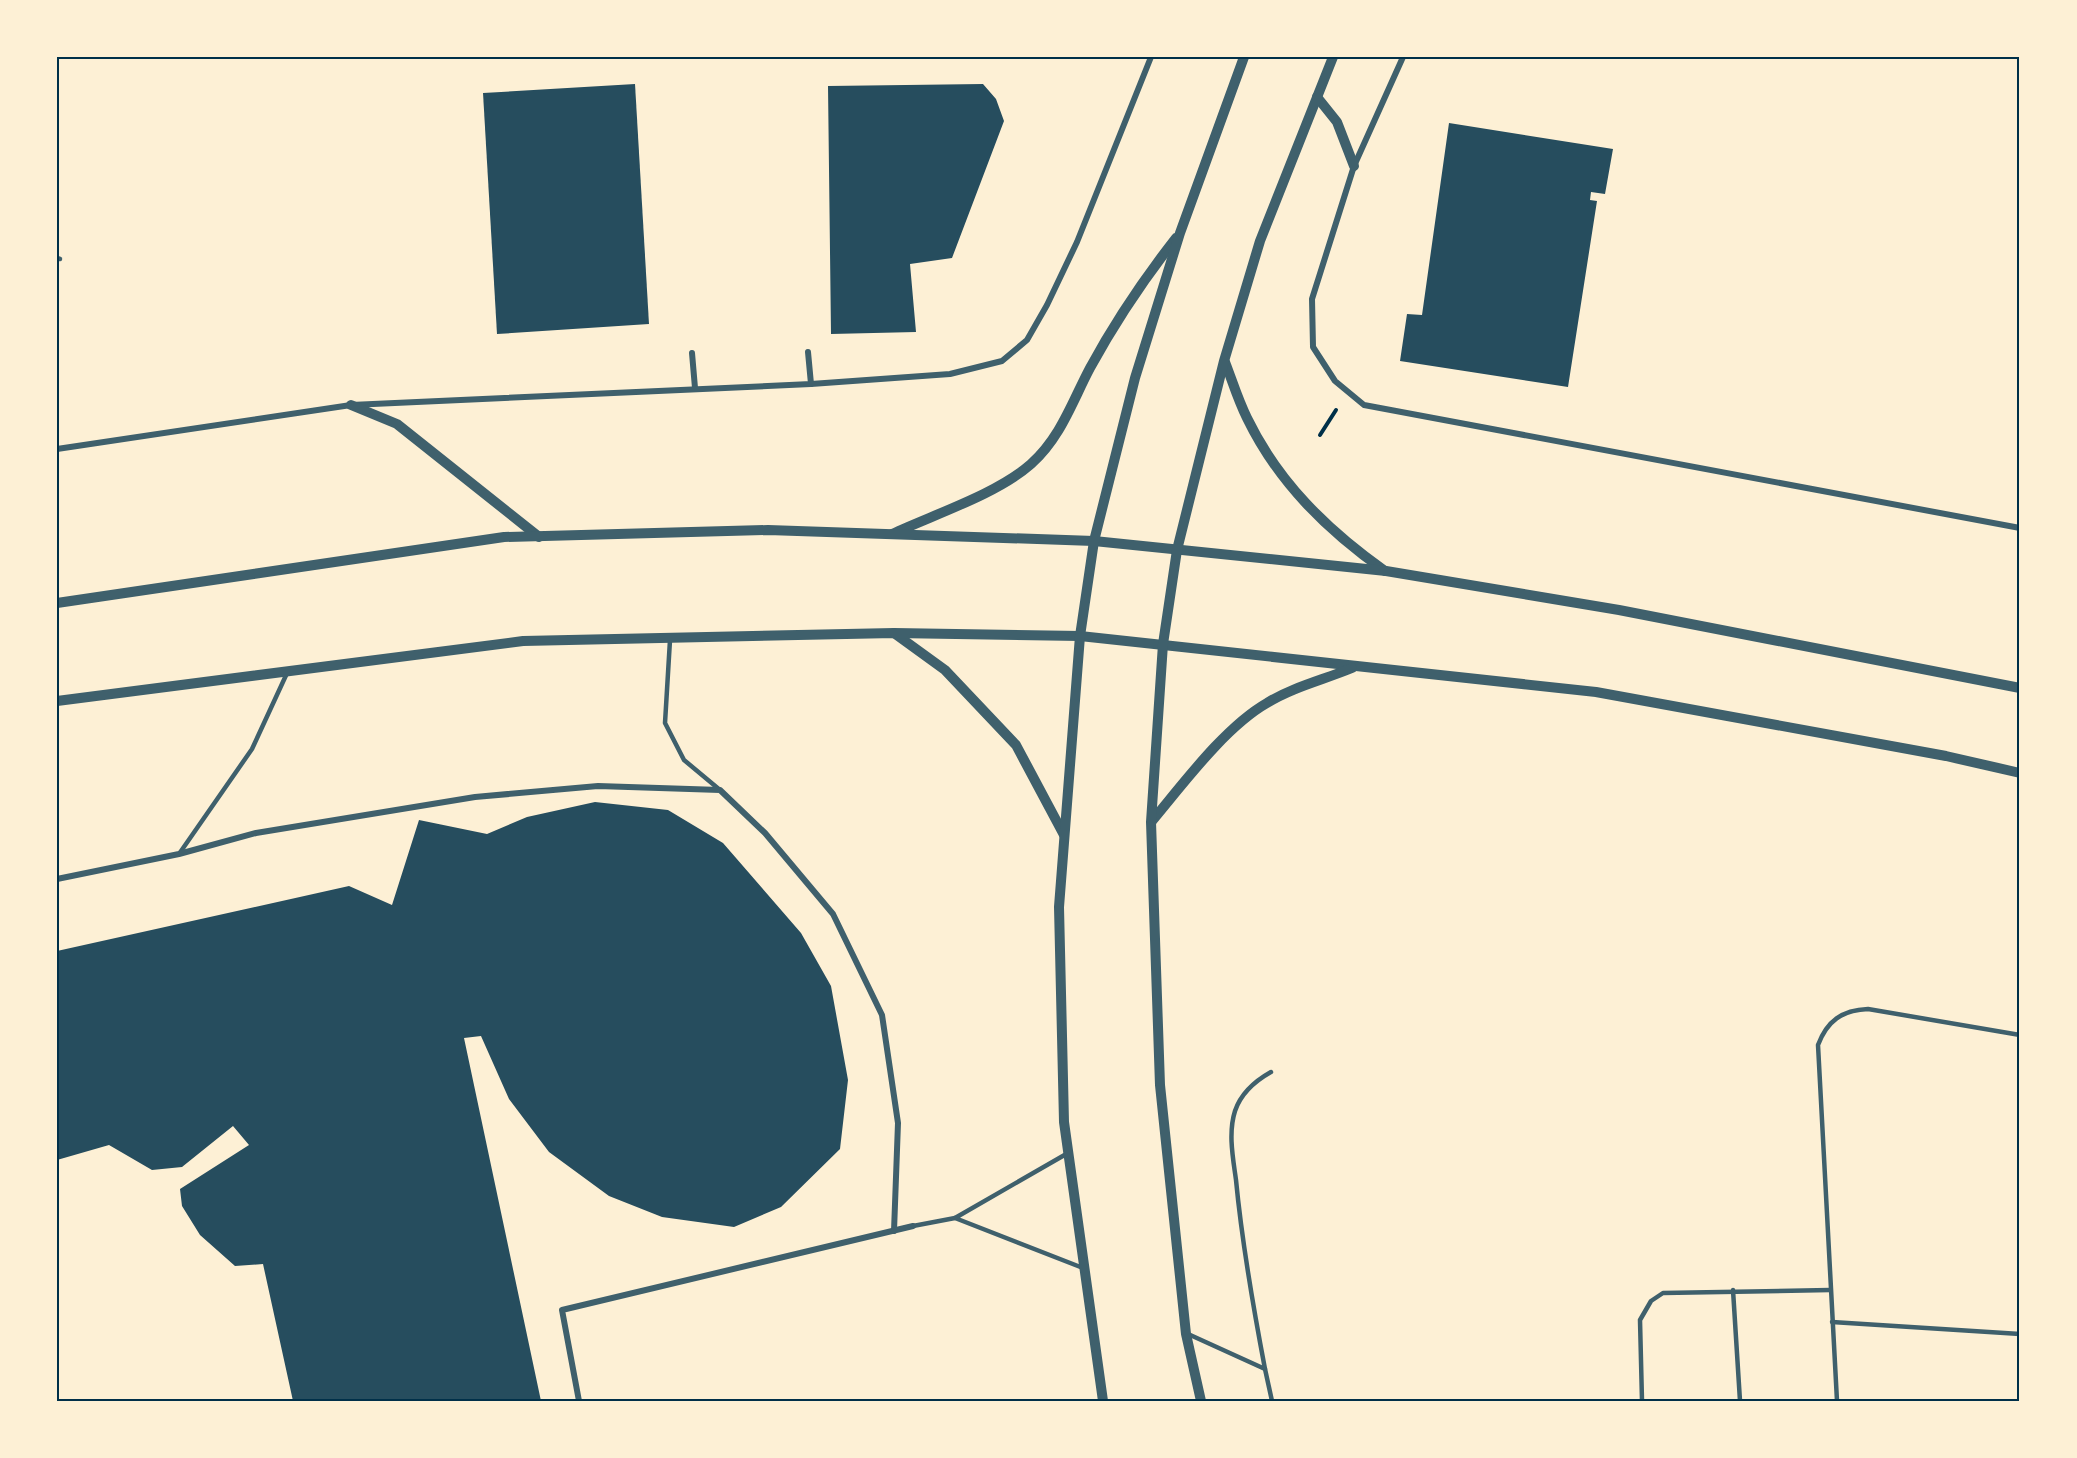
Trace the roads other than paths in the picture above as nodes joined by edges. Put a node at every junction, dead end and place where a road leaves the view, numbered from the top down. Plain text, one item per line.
1 (1151, 57) edge
2 (1244, 57) edge
3 (1333, 57) edge
4 (1403, 57) edge
5 (1317, 97) junction
6 (1354, 166) junction
7 (1180, 233) junction
8 (808, 352) dead end
9 (692, 353) dead end
10 (1224, 361) junction
11 (811, 384) junction
12 (695, 388) junction
13 (351, 405) junction
14 (57, 449) edge
15 (2020, 528) edge
16 (890, 534) junction
17 (538, 537) junction
18 (1094, 541) junction
19 (1177, 550) junction
20 (1386, 571) junction
21 (57, 603) edge
22 (894, 633) junction
23 (1080, 636) junction
24 (670, 638) junction
25 (1163, 644) junction
26 (1355, 667) junction
27 (288, 671) junction
28 (2020, 688) edge
29 (57, 701) edge
30 (2020, 772) edge
31 (720, 790) junction
32 (1151, 822) junction
33 (1064, 835) junction
34 (179, 854) junction
35 (57, 879) edge
36 (2020, 1035) edge
37 (1271, 1072) dead end
38 (1068, 1153) junction
39 (955, 1218) junction
40 (914, 1226) joint
41 (894, 1231) junction
42 (1083, 1268) junction
43 (1733, 1290) junction
44 (1830, 1290) junction
45 (1832, 1322) junction
46 (1186, 1334) junction
47 (2020, 1334) edge
48 (1265, 1369) junction
49 (579, 1401) edge
50 (1103, 1401) edge
51 (1201, 1401) edge
52 (1272, 1401) edge
53 (1642, 1401) edge
54 (1740, 1401) edge
55 (1837, 1401) edge

1 - 11 street
2 - 7 street
3 - 5 street
4 - 6 street
5 - 6 street
5 - 10 street
6 - 15 street
7 - 16 street
7 - 18 street
8 - 11 street
9 - 12 street
10 - 19 street
10 - 20 street
11 - 12 street
12 - 13 street
13 - 14 street
13 - 17 street
16 - 17 street
16 - 18 street
17 - 21 street
18 - 19 street
18 - 23 street
19 - 20 street
19 - 25 street
20 - 28 street
22 - 23 street
22 - 24 street
22 - 33 street
23 - 25 street
23 - 33 street
24 - 27 street
24 - 31 lane
25 - 26 street
25 - 32 street
26 - 30 street
26 - 32 street
27 - 29 street
27 - 34 lane
31 - 34 street
31 - 41 street
32 - 46 street
33 - 38 street
34 - 35 street
36 - 44 lane
37 - 48 lane
38 - 39 lane
38 - 42 street
39 - 40 lane
39 - 42 lane
40 - 41 street
41 - 49 street
42 - 50 street
43 - 44 lane
43 - 53 lane
43 - 54 lane
44 - 45 lane
45 - 47 lane
45 - 55 lane
46 - 48 lane
46 - 51 street
48 - 52 lane

